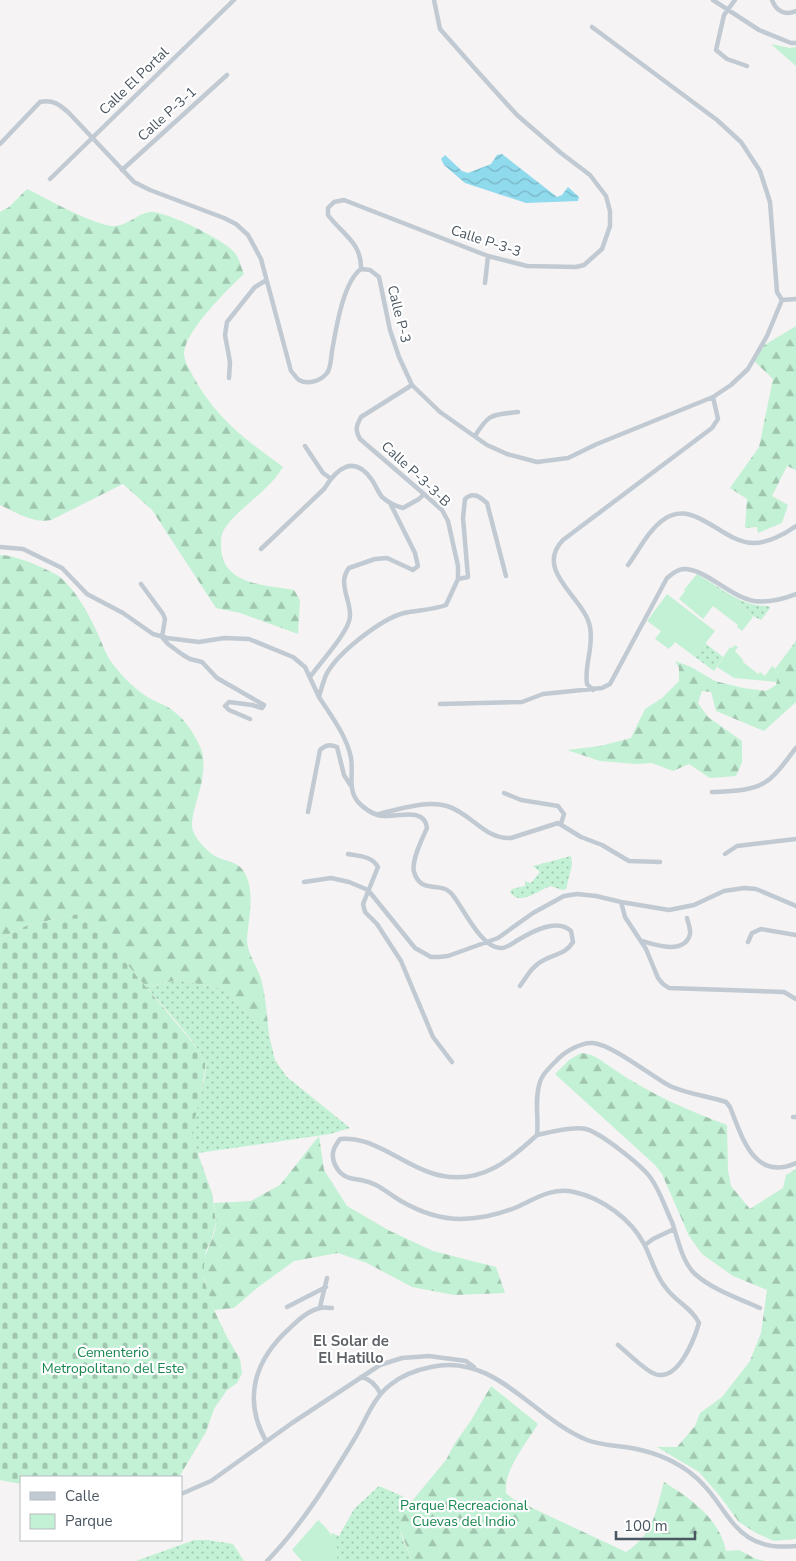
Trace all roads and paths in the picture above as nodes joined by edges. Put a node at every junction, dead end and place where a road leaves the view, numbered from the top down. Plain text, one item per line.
1 (234, 0) edge
2 (434, 0) edge
3 (713, 0) edge
4 (735, 0) edge
5 (772, 0) edge
6 (727, 10) junction
7 (796, 11) edge
8 (592, 27) dead end
9 (796, 43) edge
10 (747, 66) dead end
11 (227, 75) dead end
12 (92, 137) junction
13 (0, 144) edge
14 (122, 170) junction
15 (50, 179) dead end
16 (488, 256) junction
17 (361, 269) junction
18 (265, 280) junction
19 (485, 283) dead end
20 (796, 298) edge
21 (782, 300) junction
22 (230, 378) dead end
23 (412, 385) junction
24 (713, 397) junction
25 (518, 412) dead end
26 (475, 436) junction
27 (305, 446) dead end
28 (330, 478) junction
29 (424, 494) junction
30 (392, 505) junction
31 (796, 526) edge
32 (0, 547) edge
33 (261, 549) dead end
34 (628, 565) dead end
35 (506, 576) dead end
36 (458, 579) junction
37 (141, 584) dead end
38 (796, 594) edge
39 (162, 637) junction
40 (310, 677) junction
41 (594, 690) junction
42 (319, 697) junction
43 (440, 704) dead end
44 (250, 719) dead end
45 (796, 748) edge
46 (350, 786) junction
47 (712, 792) dead end
48 (504, 793) dead end
49 (308, 812) dead end
50 (375, 815) junction
51 (561, 824) junction
52 (796, 839) edge
53 (348, 854) dead end
54 (725, 854) dead end
55 (660, 862) dead end
56 (304, 882) dead end
57 (368, 890) junction
58 (621, 902) junction
59 (796, 906) edge
60 (687, 918) dead end
61 (796, 935) edge
62 (487, 941) junction
63 (642, 941) junction
64 (748, 942) dead end
65 (520, 986) dead end
66 (796, 999) edge
67 (452, 1062) dead end
68 (537, 1135) junction
69 (796, 1162) edge
70 (674, 1229) junction
71 (645, 1246) junction
72 (328, 1278) dead end
73 (326, 1287) junction
74 (287, 1306) dead end
75 (320, 1307) junction
76 (332, 1308) dead end
77 (760, 1308) dead end
78 (618, 1345) dead end
79 (477, 1369) junction
80 (361, 1377) junction
81 (380, 1394) junction
82 (266, 1441) junction
83 (182, 1494) edge
84 (796, 1546) edge
85 (267, 1561) edge

1 - 12 street, Calle El Portal
2 - 16 street, Calle P-3-3
3 - 6 street
4 - 6 street
5 - 7 street
6 - 9 street
6 - 10 street
8 - 21 street
11 - 14 street, Calle P-3-1
12 - 13 street
12 - 14 street
12 - 15 street, Calle El Portal
14 - 18 street
16 - 17 street, Calle P-3-3
16 - 19 street
17 - 18 street
17 - 23 street, Calle P-3
18 - 22 street
20 - 21 street
21 - 24 street, Calle P-3
23 - 26 street, Calle P-3
23 - 29 street, Calle P-3-3-B
24 - 26 street, Calle P-3
24 - 41 street
25 - 26 street
27 - 28 street
28 - 30 street
28 - 33 street
29 - 30 street
29 - 36 street, Calle P-3-3-B
30 - 40 street
31 - 34 street
32 - 39 street
35 - 36 street
36 - 42 street
37 - 39 street
38 - 41 street
39 - 40 street
39 - 44 street
40 - 42 street
41 - 43 street
42 - 46 street
45 - 47 street
46 - 49 street
46 - 50 street
48 - 51 street
50 - 51 street
50 - 62 street
51 - 55 street
52 - 54 street
53 - 57 street
56 - 57 street
57 - 62 street
57 - 67 street
58 - 59 street
58 - 62 street
58 - 63 street
60 - 63 street
61 - 64 street
62 - 65 street
63 - 66 street
68 - 69 street
68 - 70 street
68 - 71 street
70 - 71 street
70 - 77 street
71 - 78 street
72 - 73 street
73 - 74 street
73 - 75 street
75 - 76 street
75 - 82 street
79 - 80 street
79 - 81 street
79 - 84 street
80 - 81 street
80 - 82 street
81 - 85 street
82 - 83 street

